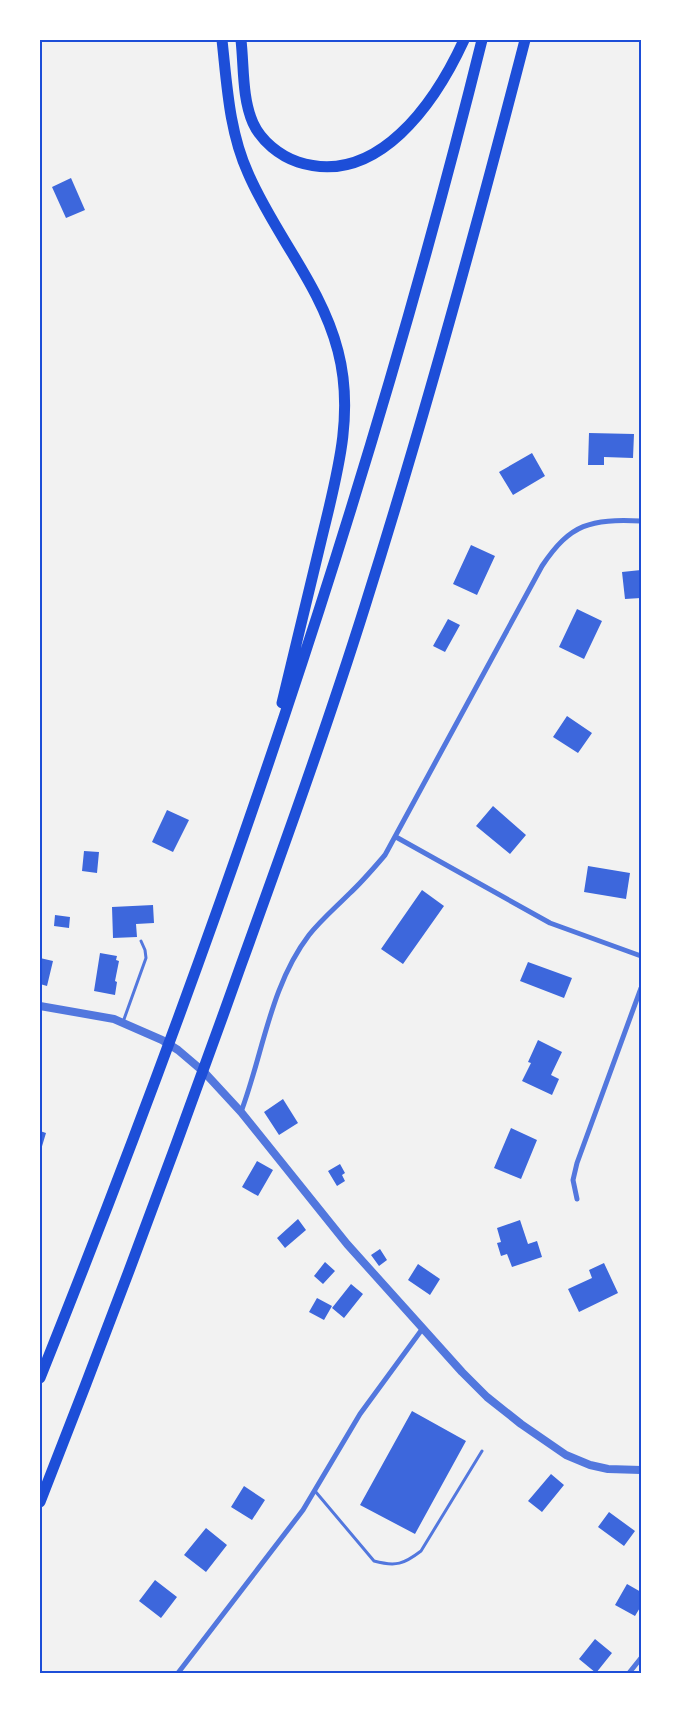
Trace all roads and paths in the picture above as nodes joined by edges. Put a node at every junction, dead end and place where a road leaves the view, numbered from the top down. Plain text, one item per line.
1 (222, 40) edge
2 (241, 40) edge
3 (464, 40) edge
4 (482, 40) edge
5 (525, 40) edge
6 (641, 521) edge
7 (264, 776) junction
8 (396, 837) junction
9 (140, 941) dead end
10 (641, 956) edge
11 (641, 988) edge
12 (40, 1006) edge
13 (123, 1023) junction
14 (241, 1112) junction
15 (577, 1199) dead end
16 (423, 1328) junction
17 (40, 1378) edge
18 (482, 1451) dead end
19 (641, 1470) edge
20 (314, 1490) junction
21 (40, 1502) edge
22 (641, 1658) edge
23 (178, 1673) edge
24 (629, 1673) edge

1 - 7 highway
2 - 3 highway
4 - 7 highway
5 - 21 highway
6 - 8 street
7 - 17 highway
8 - 10 street
8 - 14 street
9 - 13 lane
11 - 15 street
12 - 13 street
13 - 14 street
14 - 16 street
16 - 19 street
16 - 20 street
18 - 20 lane
20 - 23 street
22 - 24 street

